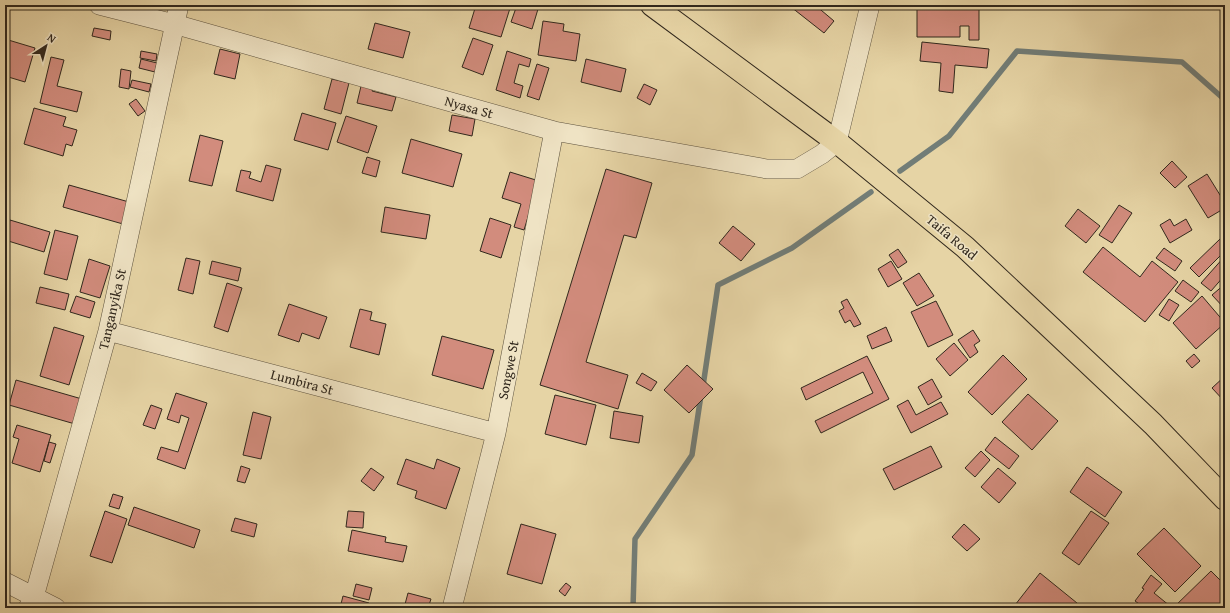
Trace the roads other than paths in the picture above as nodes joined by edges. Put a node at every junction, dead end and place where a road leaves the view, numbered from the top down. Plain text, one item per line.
1 (99, 5) edge
2 (179, 5) edge
3 (652, 5) edge
4 (870, 5) edge
5 (174, 24) junction
6 (554, 131) junction
7 (837, 142) junction
8 (108, 331) junction
9 (496, 433) junction
10 (1225, 499) edge
11 (5, 582) edge
12 (31, 602) edge
13 (56, 608) edge
14 (452, 608) edge

1 - 5 street, Nyasa St
2 - 5 street, Tanganyika St
3 - 7 highway, Taifa Road
4 - 7 street
5 - 6 street, Nyasa St
5 - 8 street, Tanganyika St
6 - 7 street, Nyasa St
6 - 9 street, Songwe St
7 - 10 highway, Taifa Road
8 - 9 street, Lumbira St
8 - 12 street, Tanganyika St
9 - 14 street, Songwe St
11 - 12 street
12 - 13 street

